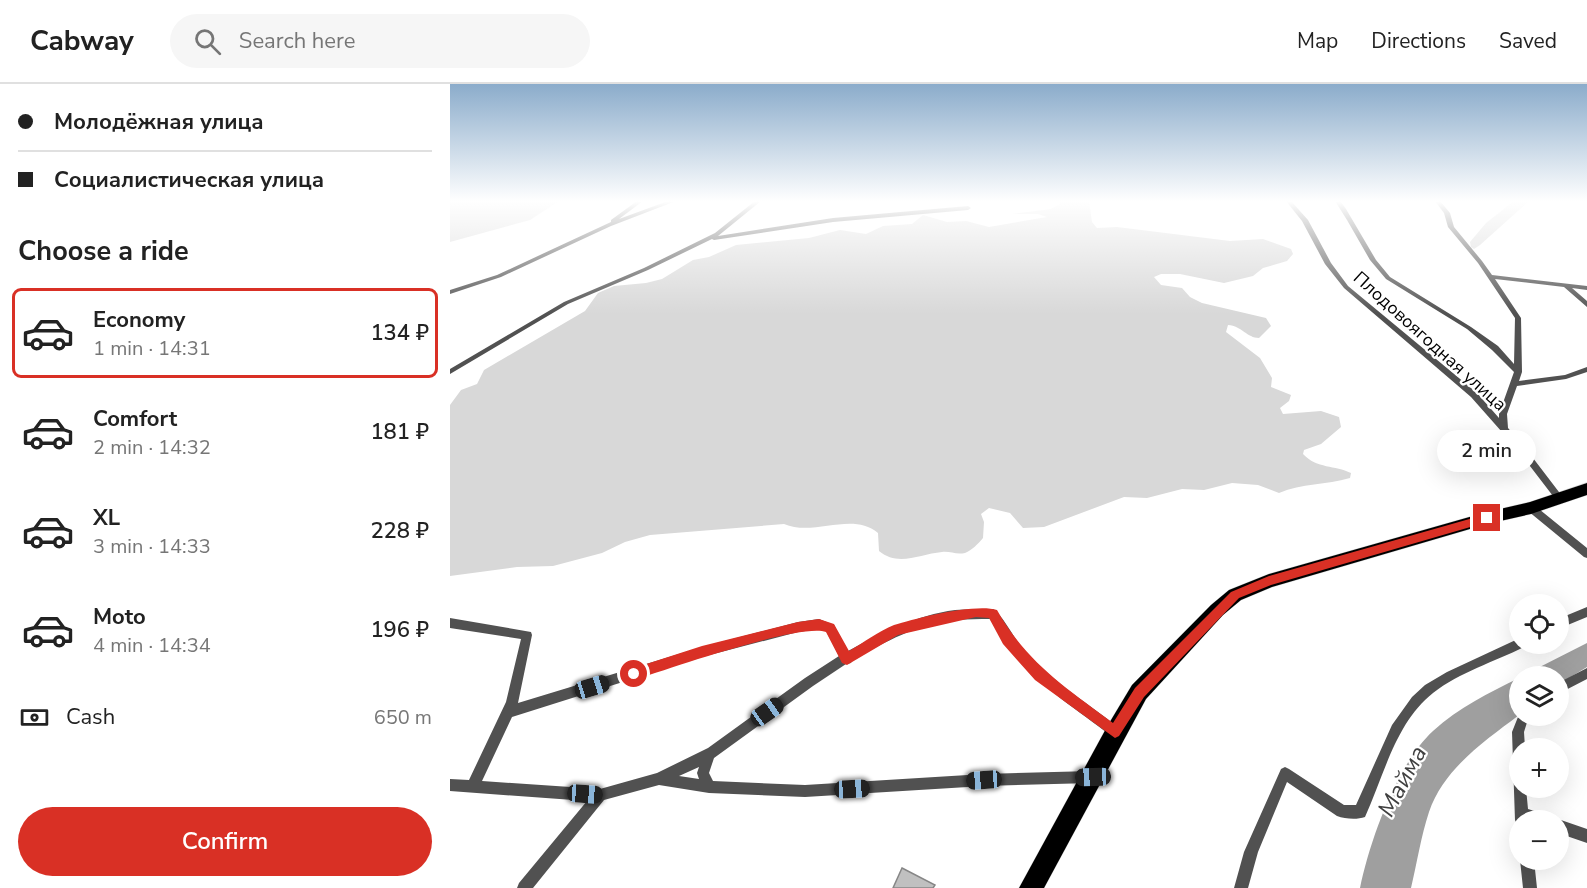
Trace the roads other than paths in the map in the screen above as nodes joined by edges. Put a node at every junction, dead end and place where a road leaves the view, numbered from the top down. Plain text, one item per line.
1 (580, 239) edge
2 (706, 239) joint
3 (709, 239) edge
4 (1315, 239) edge
5 (1362, 239) edge
6 (1459, 239) edge
7 (1491, 277) junction
8 (1568, 287) junction
9 (1587, 288) edge
10 (450, 292) edge
11 (1587, 305) edge
12 (1587, 369) edge
13 (450, 372) edge
14 (1518, 372) junction
15 (1514, 384) junction
16 (1503, 427) junction
17 (1587, 489) edge
18 (1559, 498) junction
19 (1531, 508) junction
20 (1587, 554) edge
21 (1587, 612) edge
22 (1569, 619) edge
23 (450, 623) edge
24 (1509, 649) edge
25 (847, 659) junction
26 (1587, 673) edge
27 (1569, 683) edge
28 (508, 712) junction
29 (1115, 732) junction
30 (709, 753) junction
31 (1093, 777) junction
32 (659, 779) junction
33 (450, 785) edge
34 (473, 786) junction
35 (709, 787) junction
36 (600, 795) junction
37 (1569, 830) edge
38 (1587, 836) edge
39 (1528, 870) edge
40 (524, 888) edge
41 (1031, 888) edge
42 (1241, 888) edge
43 (1530, 888) edge

1 - 10 street
2 - 3 street
2 - 13 street
4 - 16 street, Плодовоягодная улица
5 - 14 street
6 - 7 street
7 - 8 street
7 - 14 street
8 - 9 street
8 - 11 street
12 - 15 street
14 - 15 street
15 - 16 street
16 - 18 street, Плодовоягодная улица
17 - 18 main road
18 - 19 main road
19 - 20 street
19 - 29 main road
21 - 22 street
23 - 28 street
24 - 42 street
25 - 28 street
25 - 29 street
25 - 30 street
26 - 27 street
28 - 34 street
29 - 31 main road
30 - 32 street
30 - 35 street
31 - 35 street
31 - 41 main road
32 - 35 street
32 - 36 street
33 - 34 street
34 - 36 street
36 - 40 street
37 - 38 street
39 - 43 street

